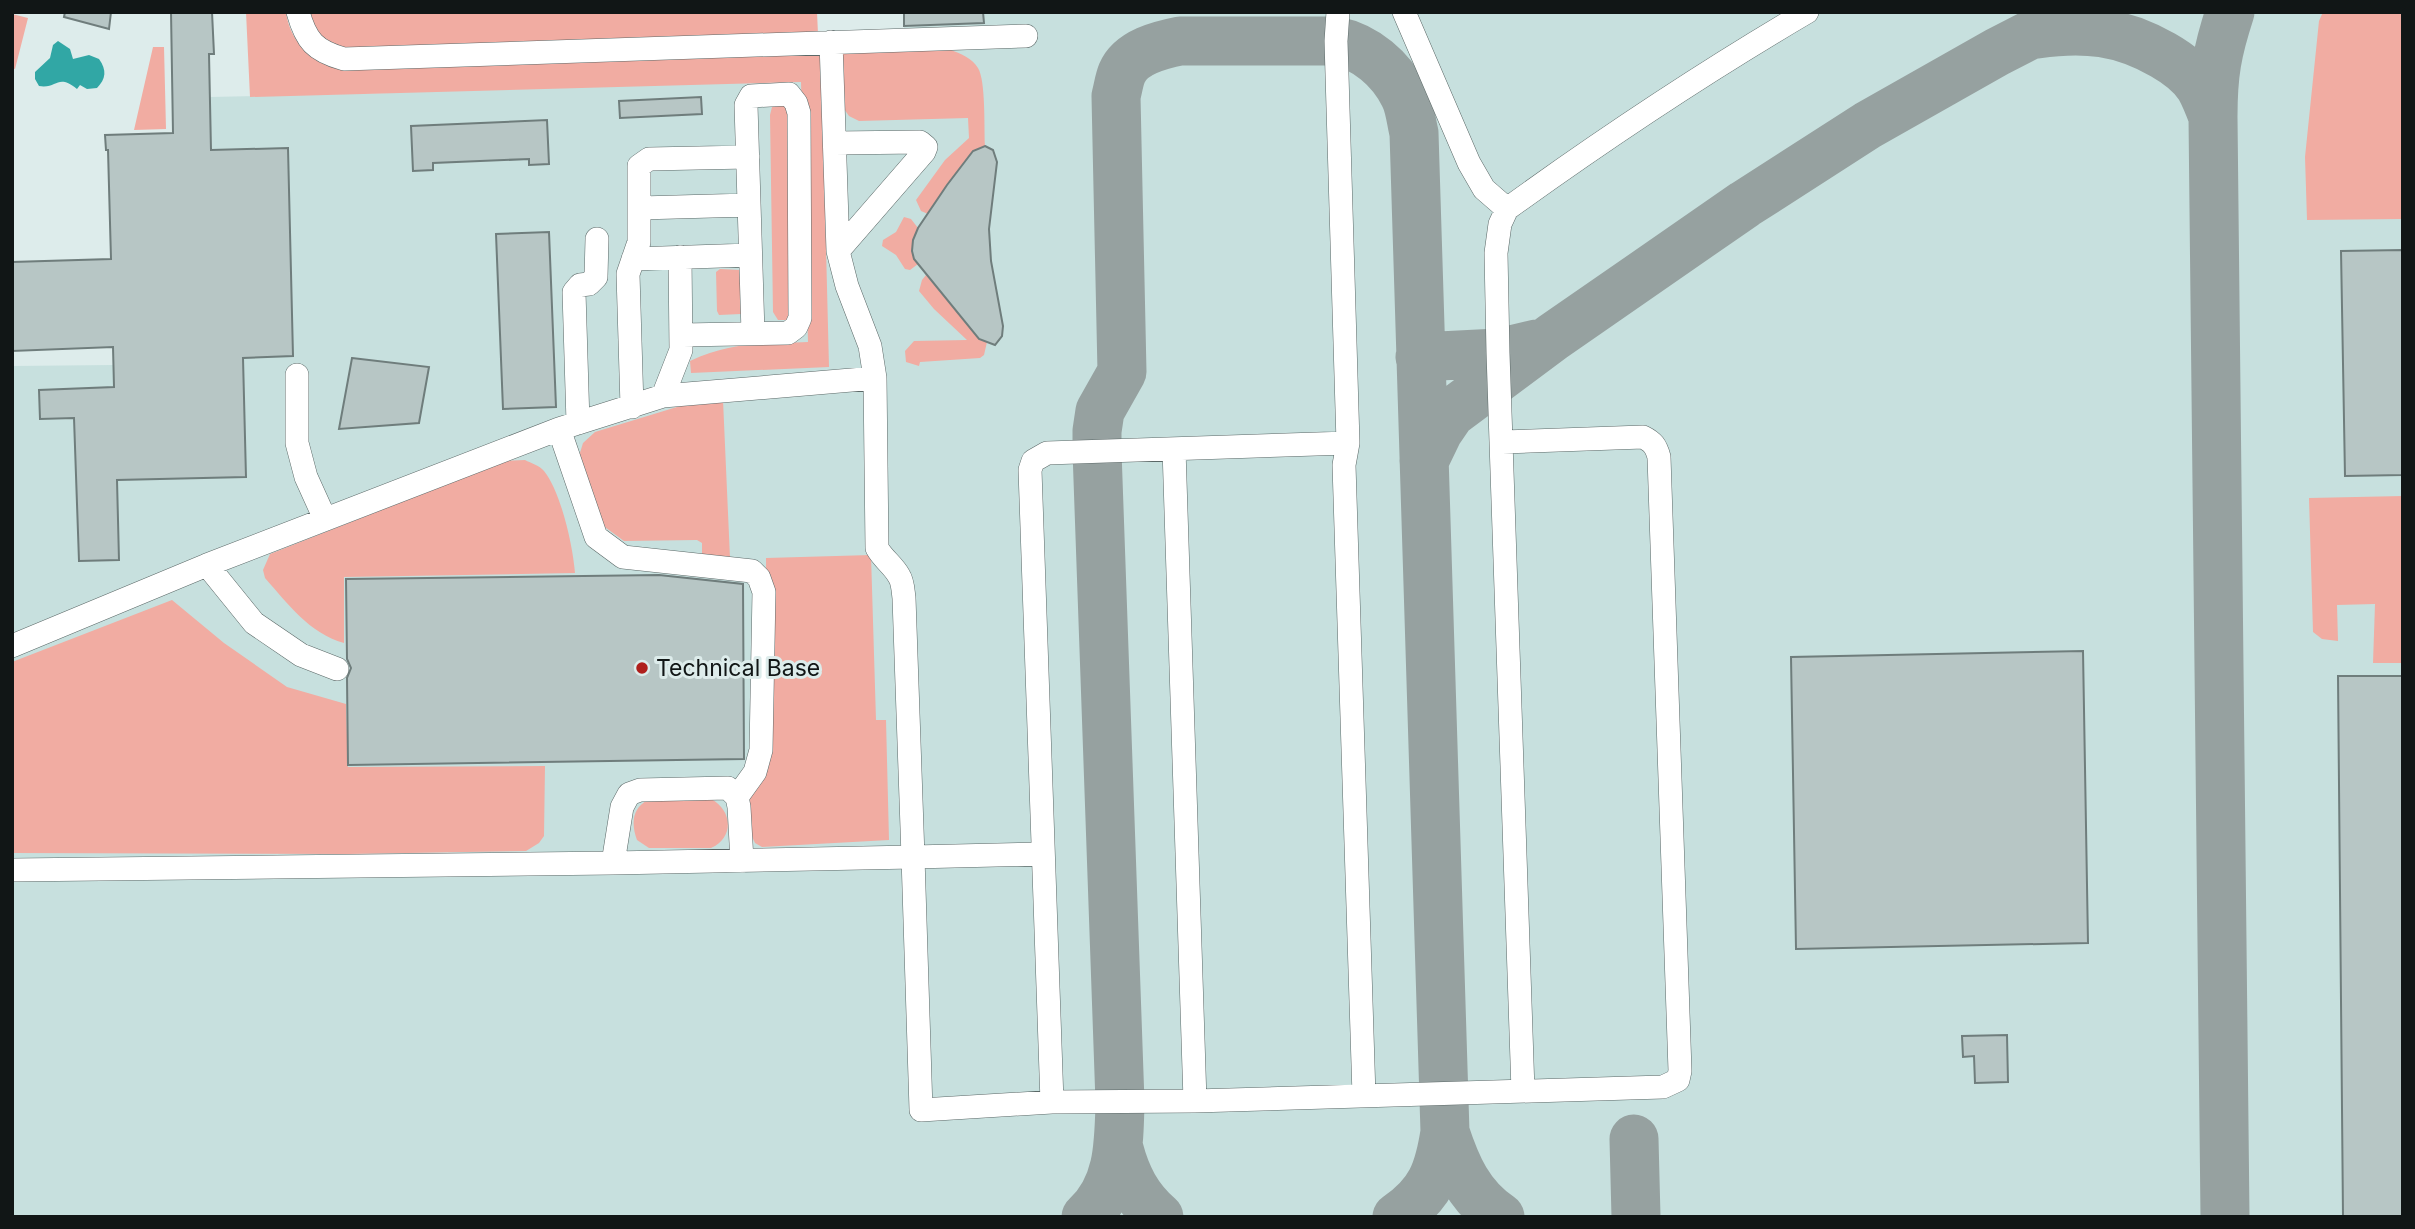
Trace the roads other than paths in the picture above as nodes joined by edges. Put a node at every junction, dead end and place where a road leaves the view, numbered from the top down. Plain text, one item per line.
1 (298, 12) edge
2 (1338, 12) edge
3 (1404, 12) edge
4 (1807, 12) edge
5 (1026, 36) dead end
6 (831, 42) junction
7 (835, 143) junction
8 (748, 157) junction
9 (749, 205) junction
10 (639, 208) junction
11 (1507, 209) junction
12 (597, 239) dead end
13 (838, 251) junction
14 (750, 255) junction
15 (680, 257) junction
16 (633, 259) junction
17 (752, 334) junction
18 (682, 335) junction
19 (297, 375) dead end
20 (875, 377) junction
21 (663, 396) junction
22 (632, 407) junction
23 (568, 426) junction
24 (1502, 442) junction
25 (1348, 443) junction
26 (1174, 449) junction
27 (326, 519) junction
28 (207, 565) junction
29 (12, 646) edge
30 (337, 669) dead end
31 (737, 797) junction
32 (1043, 854) junction
33 (913, 857) junction
34 (742, 861) junction
35 (613, 863) junction
36 (12, 870) edge
37 (1523, 1091) junction
38 (1364, 1096) junction
39 (1195, 1101) junction
40 (1052, 1102) junction

1 - 6 lane
2 - 25 lane
3 - 11 lane
4 - 11 lane
5 - 6 lane
6 - 7 lane
7 - 13 lane
7 - 13 lane
8 - 9 lane
8 - 10 lane
8 - 17 lane
9 - 10 lane
9 - 14 lane
10 - 16 lane
11 - 24 lane
12 - 23 lane
13 - 20 lane
14 - 15 lane
14 - 17 lane
15 - 16 lane
15 - 18 lane
16 - 22 lane
17 - 18 lane
18 - 21 lane
19 - 27 lane
20 - 21 lane
20 - 33 lane
21 - 22 lane
22 - 23 lane
23 - 27 lane
23 - 31 lane
24 - 37 lane
24 - 37 lane
25 - 26 lane
25 - 38 lane
26 - 32 lane
26 - 39 lane
27 - 28 lane
28 - 29 lane
28 - 30 lane
31 - 34 lane
31 - 35 lane
32 - 33 lane
32 - 40 lane
33 - 34 lane
33 - 40 lane
34 - 35 lane
35 - 36 lane
37 - 38 lane
38 - 39 lane
39 - 40 lane

